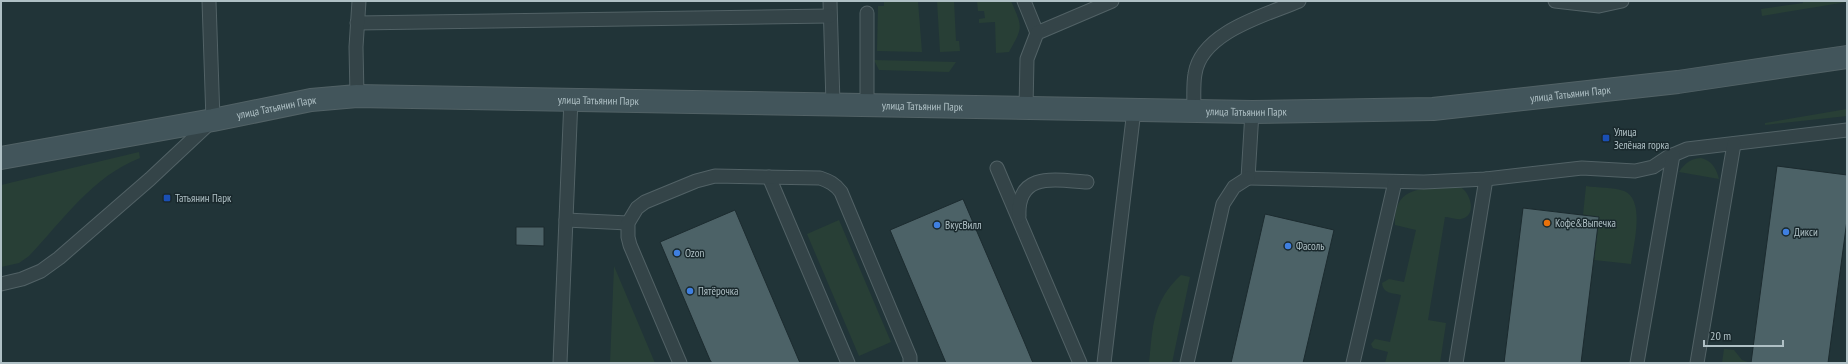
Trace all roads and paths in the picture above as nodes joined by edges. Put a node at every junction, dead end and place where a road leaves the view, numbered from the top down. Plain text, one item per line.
1 (209, 1) edge
2 (359, 1) edge
3 (830, 1) edge
4 (1024, 1) edge
5 (1112, 1) edge
6 (1299, 1) edge
7 (1555, 1) edge
8 (1622, 1) edge
9 (867, 13) dead end
10 (830, 16) junction
11 (357, 23) junction
12 (1037, 33) junction
13 (1847, 57) edge
14 (356, 96) junction
15 (571, 99) junction
16 (833, 104) junction
17 (867, 105) junction
18 (1026, 108) junction
19 (1134, 110) junction
20 (1194, 111) junction
21 (1252, 112) junction
22 (213, 120) junction
23 (1847, 130) edge
24 (1734, 144) junction
25 (1673, 155) junction
26 (1, 158) edge
27 (997, 168) dead end
28 (769, 177) junction
29 (1248, 178) junction
30 (1486, 179) junction
31 (1087, 182) dead end
32 (1395, 182) junction
33 (566, 220) junction
34 (1020, 220) junction
35 (628, 223) junction
36 (1, 284) edge
37 (560, 363) edge
38 (680, 363) edge
39 (848, 363) edge
40 (910, 363) edge
41 (1080, 363) edge
42 (1104, 363) edge
43 (1187, 363) edge
44 (1353, 363) edge
45 (1456, 363) edge
46 (1637, 363) edge
47 (1697, 363) edge

1 - 22 lane
2 - 11 lane
3 - 10 lane
4 - 12 lane
5 - 12 lane
6 - 20 lane
7 - 8 lane
9 - 17 lane
10 - 11 lane
10 - 16 lane
11 - 14 lane
12 - 18 lane
13 - 21 street, улица Татьянин Парк
14 - 15 street, улица Татьянин Парк
14 - 22 street, улица Татьянин Парк
15 - 16 street, улица Татьянин Парк
15 - 33 lane
16 - 17 street, улица Татьянин Парк
17 - 18 street, улица Татьянин Парк
18 - 19 street, улица Татьянин Парк
19 - 20 street, улица Татьянин Парк
19 - 42 lane
20 - 21 street, улица Татьянин Парк
21 - 29 lane
22 - 26 street, улица Татьянин Парк
22 - 36 lane
23 - 24 lane
24 - 25 lane
24 - 47 lane
25 - 30 lane
25 - 46 lane
27 - 34 lane
28 - 35 lane
28 - 39 lane
28 - 40 lane
29 - 32 lane
29 - 43 lane
30 - 32 lane
30 - 45 lane
31 - 34 lane
32 - 44 lane
33 - 35 lane
33 - 37 lane
34 - 41 lane
35 - 38 lane

